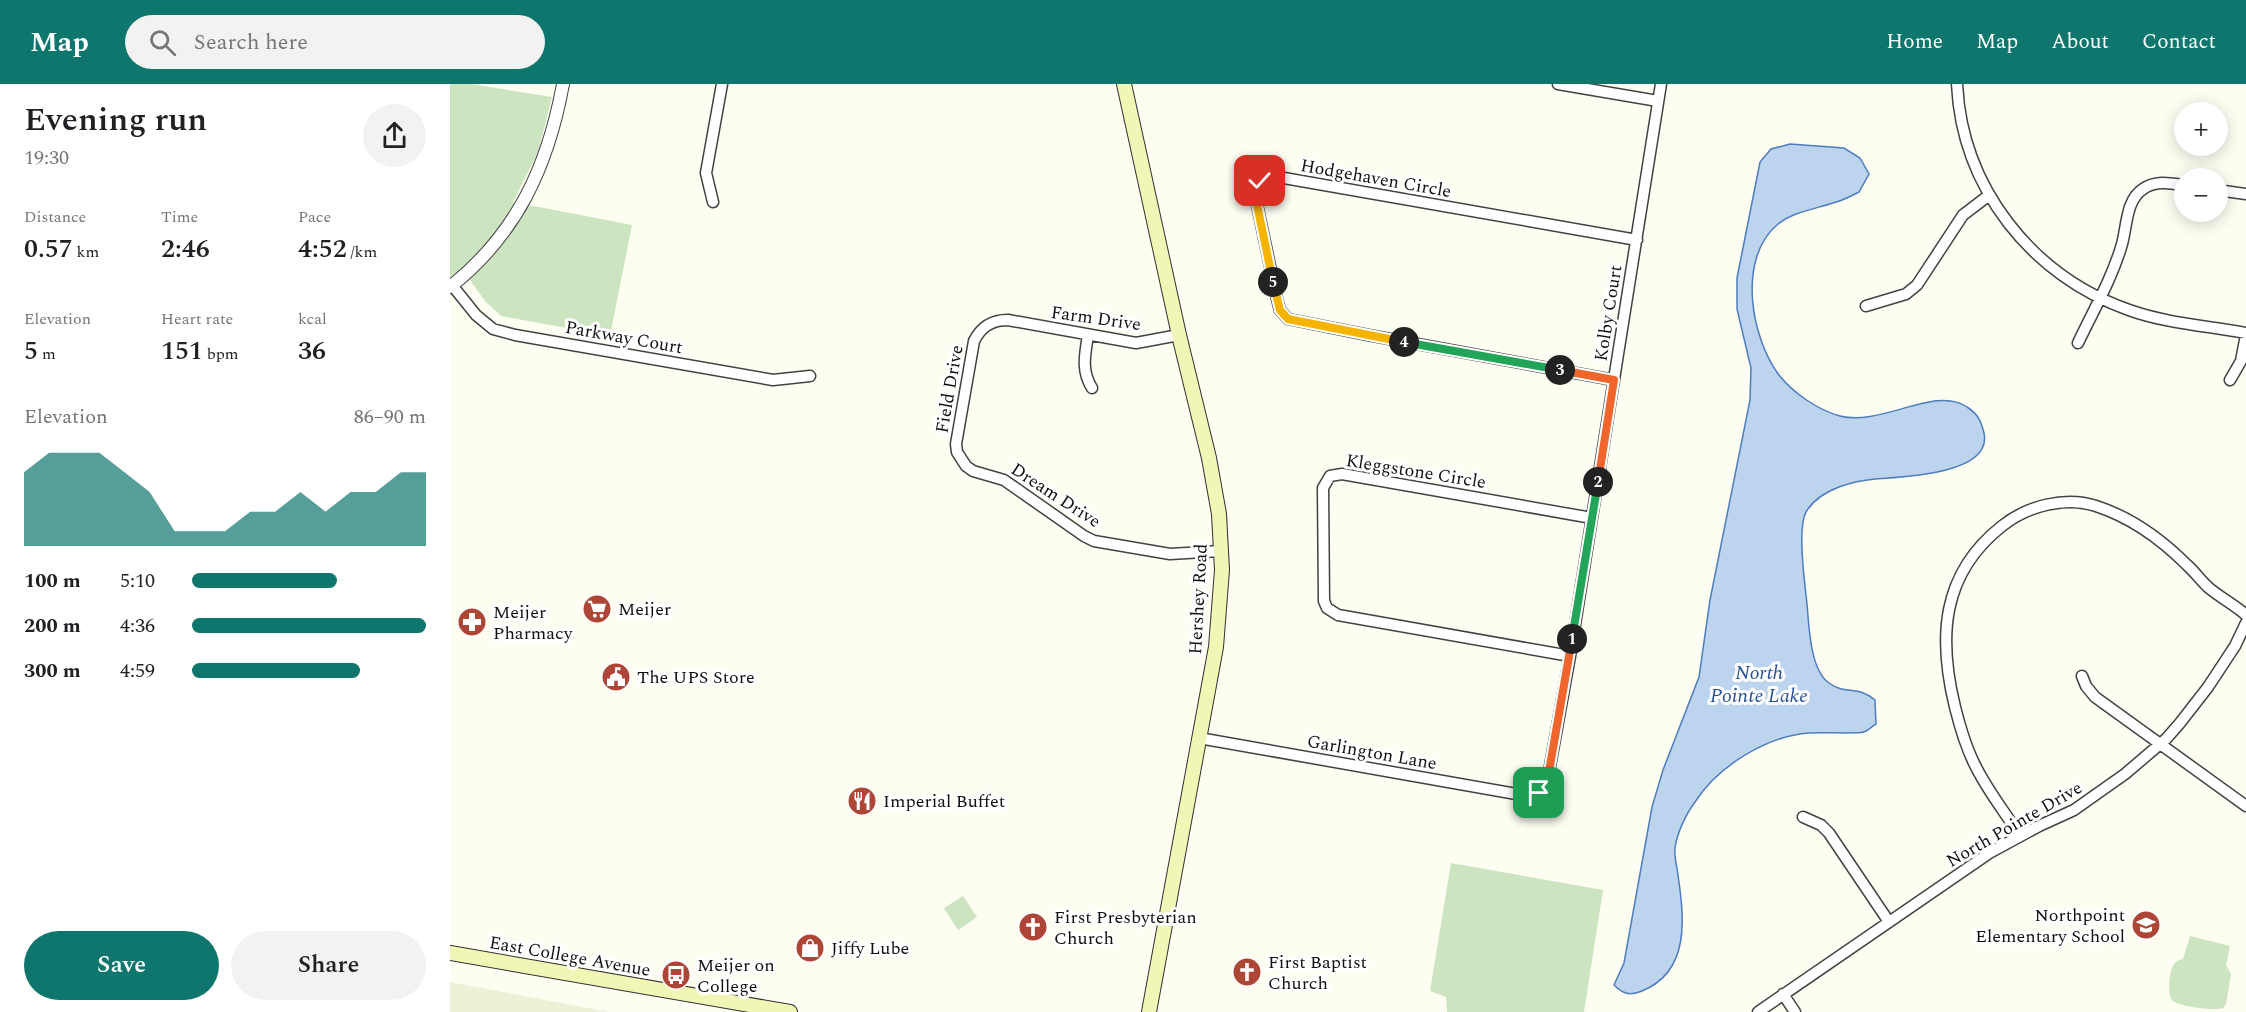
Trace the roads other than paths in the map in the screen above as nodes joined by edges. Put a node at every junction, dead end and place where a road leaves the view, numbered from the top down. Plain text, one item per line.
1 (563, 84) edge
2 (722, 84) edge
3 (1124, 84) edge
4 (1558, 84) edge
5 (1661, 84) edge
6 (1957, 84) edge
7 (1658, 101) junction
8 (2174, 184) edge
9 (2228, 192) edge
10 (2246, 195) edge
11 (1988, 196) junction
12 (713, 202) dead end
13 (1637, 240) junction
14 (451, 286) edge
15 (2100, 298) junction
16 (1866, 306) dead end
17 (1008, 320) joint
18 (2246, 334) edge
19 (1088, 335) junction
20 (1179, 335) junction
21 (2078, 343) dead end
22 (810, 376) dead end
23 (1614, 380) junction
24 (2230, 380) dead end
25 (1092, 388) dead end
26 (981, 474) joint
27 (1592, 518) junction
28 (1221, 551) junction
29 (2246, 615) edge
30 (2246, 623) edge
31 (1570, 656) junction
32 (2082, 676) dead end
33 (1199, 738) junction
34 (2160, 743) junction
35 (1539, 793) joint
36 (2246, 806) edge
37 (1803, 817) dead end
38 (2020, 836) junction
39 (1889, 922) junction
40 (450, 953) edge
41 (1783, 994) junction
42 (790, 1012) edge
43 (1149, 1012) edge
44 (1758, 1012) edge
45 (1795, 1012) edge

1 - 14 street
2 - 12 street
3 - 20 main road, Hershey Road
4 - 7 street
5 - 7 street, Kolby Court
6 - 11 street
7 - 13 street, Kolby Court
8 - 15 street
9 - 10 street
11 - 15 street
11 - 16 street
13 - 23 street, Kolby Court
13 - 23 street, Hodgehaven Circle
14 - 22 street, Parkway Court
15 - 18 street
15 - 21 street
17 - 19 street, Farm Drive
17 - 26 street, Field Drive
18 - 24 street
19 - 20 street, Farm Drive
19 - 25 street
20 - 28 main road, Hershey Road
23 - 27 street, Kolby Court
26 - 28 street, Dream Drive
27 - 31 street, Kolby Court
27 - 31 street, Kleggstone Circle
28 - 33 main road, Hershey Road
29 - 38 street
30 - 34 street, North Pointe Drive
31 - 35 street, Kolby Court
32 - 34 street
33 - 35 street, Garlington Lane
33 - 43 main road, Hershey Road
34 - 36 street
34 - 38 street, North Pointe Drive
37 - 39 street
38 - 39 street, North Pointe Drive
39 - 41 street, North Pointe Drive
40 - 42 main road, East College Avenue
41 - 44 street, North Pointe Drive
41 - 45 street

